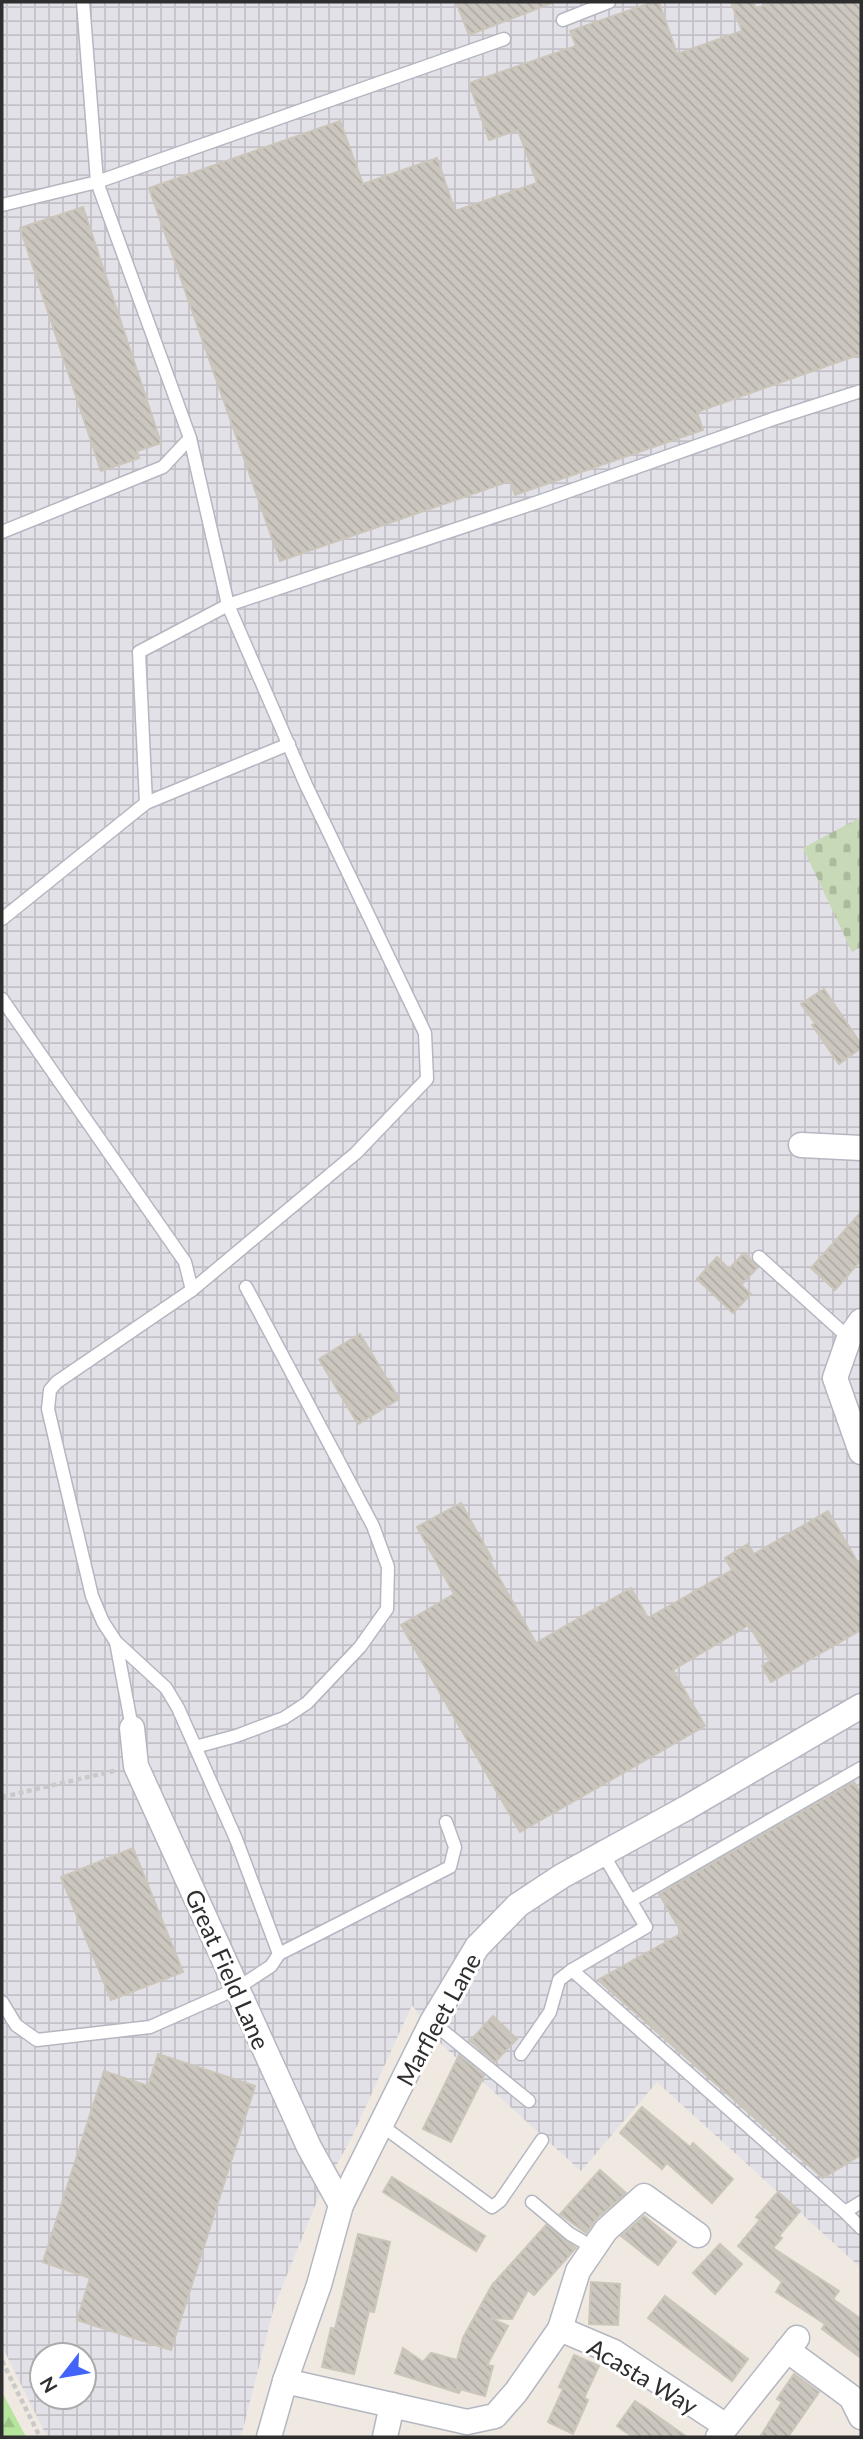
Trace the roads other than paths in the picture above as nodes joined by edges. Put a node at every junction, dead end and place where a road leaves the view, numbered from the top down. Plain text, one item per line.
1 (83, 2) edge
2 (609, 2) edge
3 (563, 20) dead end
4 (505, 39) dead end
5 (97, 182) junction
6 (2, 205) edge
7 (861, 391) edge
8 (190, 438) junction
9 (2, 532) edge
10 (228, 605) junction
11 (289, 744) junction
12 (146, 803) junction
13 (2, 919) edge
14 (2, 999) edge
15 (801, 1145) dead end
16 (861, 1149) edge
17 (759, 1257) dead end
18 (246, 1287) dead end
19 (192, 1290) junction
20 (855, 1329) edge
21 (861, 1452) edge
22 (116, 1642) junction
23 (861, 1706) edge
24 (132, 1728) joint
25 (195, 1747) junction
26 (861, 1768) edge
27 (446, 1822) dead end
28 (603, 1854) junction
29 (630, 1901) junction
30 (279, 1954) junction
31 (572, 1970) junction
32 (236, 1989) junction
33 (2, 2003) edge
34 (432, 2022) junction
35 (521, 2054) dead end
36 (529, 2101) dead end
37 (381, 2125) junction
38 (541, 2140) dead end
39 (532, 2202) dead end
40 (861, 2202) edge
41 (341, 2205) junction
42 (845, 2212) junction
43 (861, 2228) edge
44 (698, 2235) dead end
45 (594, 2249) junction
46 (560, 2329) junction
47 (285, 2381) junction
48 (392, 2405) junction
49 (861, 2417) edge
50 (722, 2432) edge
51 (269, 2437) edge
52 (385, 2437) edge

1 - 5 lane
2 - 3 lane
4 - 5 lane
5 - 6 lane
5 - 8 lane
7 - 10 lane
8 - 9 lane
8 - 10 lane
10 - 11 lane
10 - 12 lane
11 - 12 lane
11 - 19 lane
12 - 13 lane
14 - 19 lane
15 - 16 street
17 - 20 lane
18 - 25 lane
19 - 22 lane
20 - 21 street
22 - 24 lane
22 - 25 lane
23 - 28 street, Marfleet Lane
24 - 32 street, Great Field Lane
25 - 30 lane
26 - 29 lane
27 - 30 lane
28 - 29 lane
28 - 34 street, Marfleet Lane
29 - 31 lane
30 - 32 lane
31 - 35 lane
31 - 42 lane
32 - 33 lane
32 - 41 street, Great Field Lane
34 - 36 lane
34 - 37 street, Marfleet Lane
37 - 38 lane
37 - 41 street, Marfleet Lane
39 - 45 lane
40 - 42 lane
41 - 47 street, Marfleet Lane
42 - 43 lane
44 - 45 street, Acasta Way
45 - 46 street, Acasta Way
46 - 48 street, Acasta Way
46 - 50 street, Acasta Way
47 - 48 street, Acasta Way
47 - 51 street, Marfleet Lane
48 - 52 street
49 - 50 street, Acasta Way

